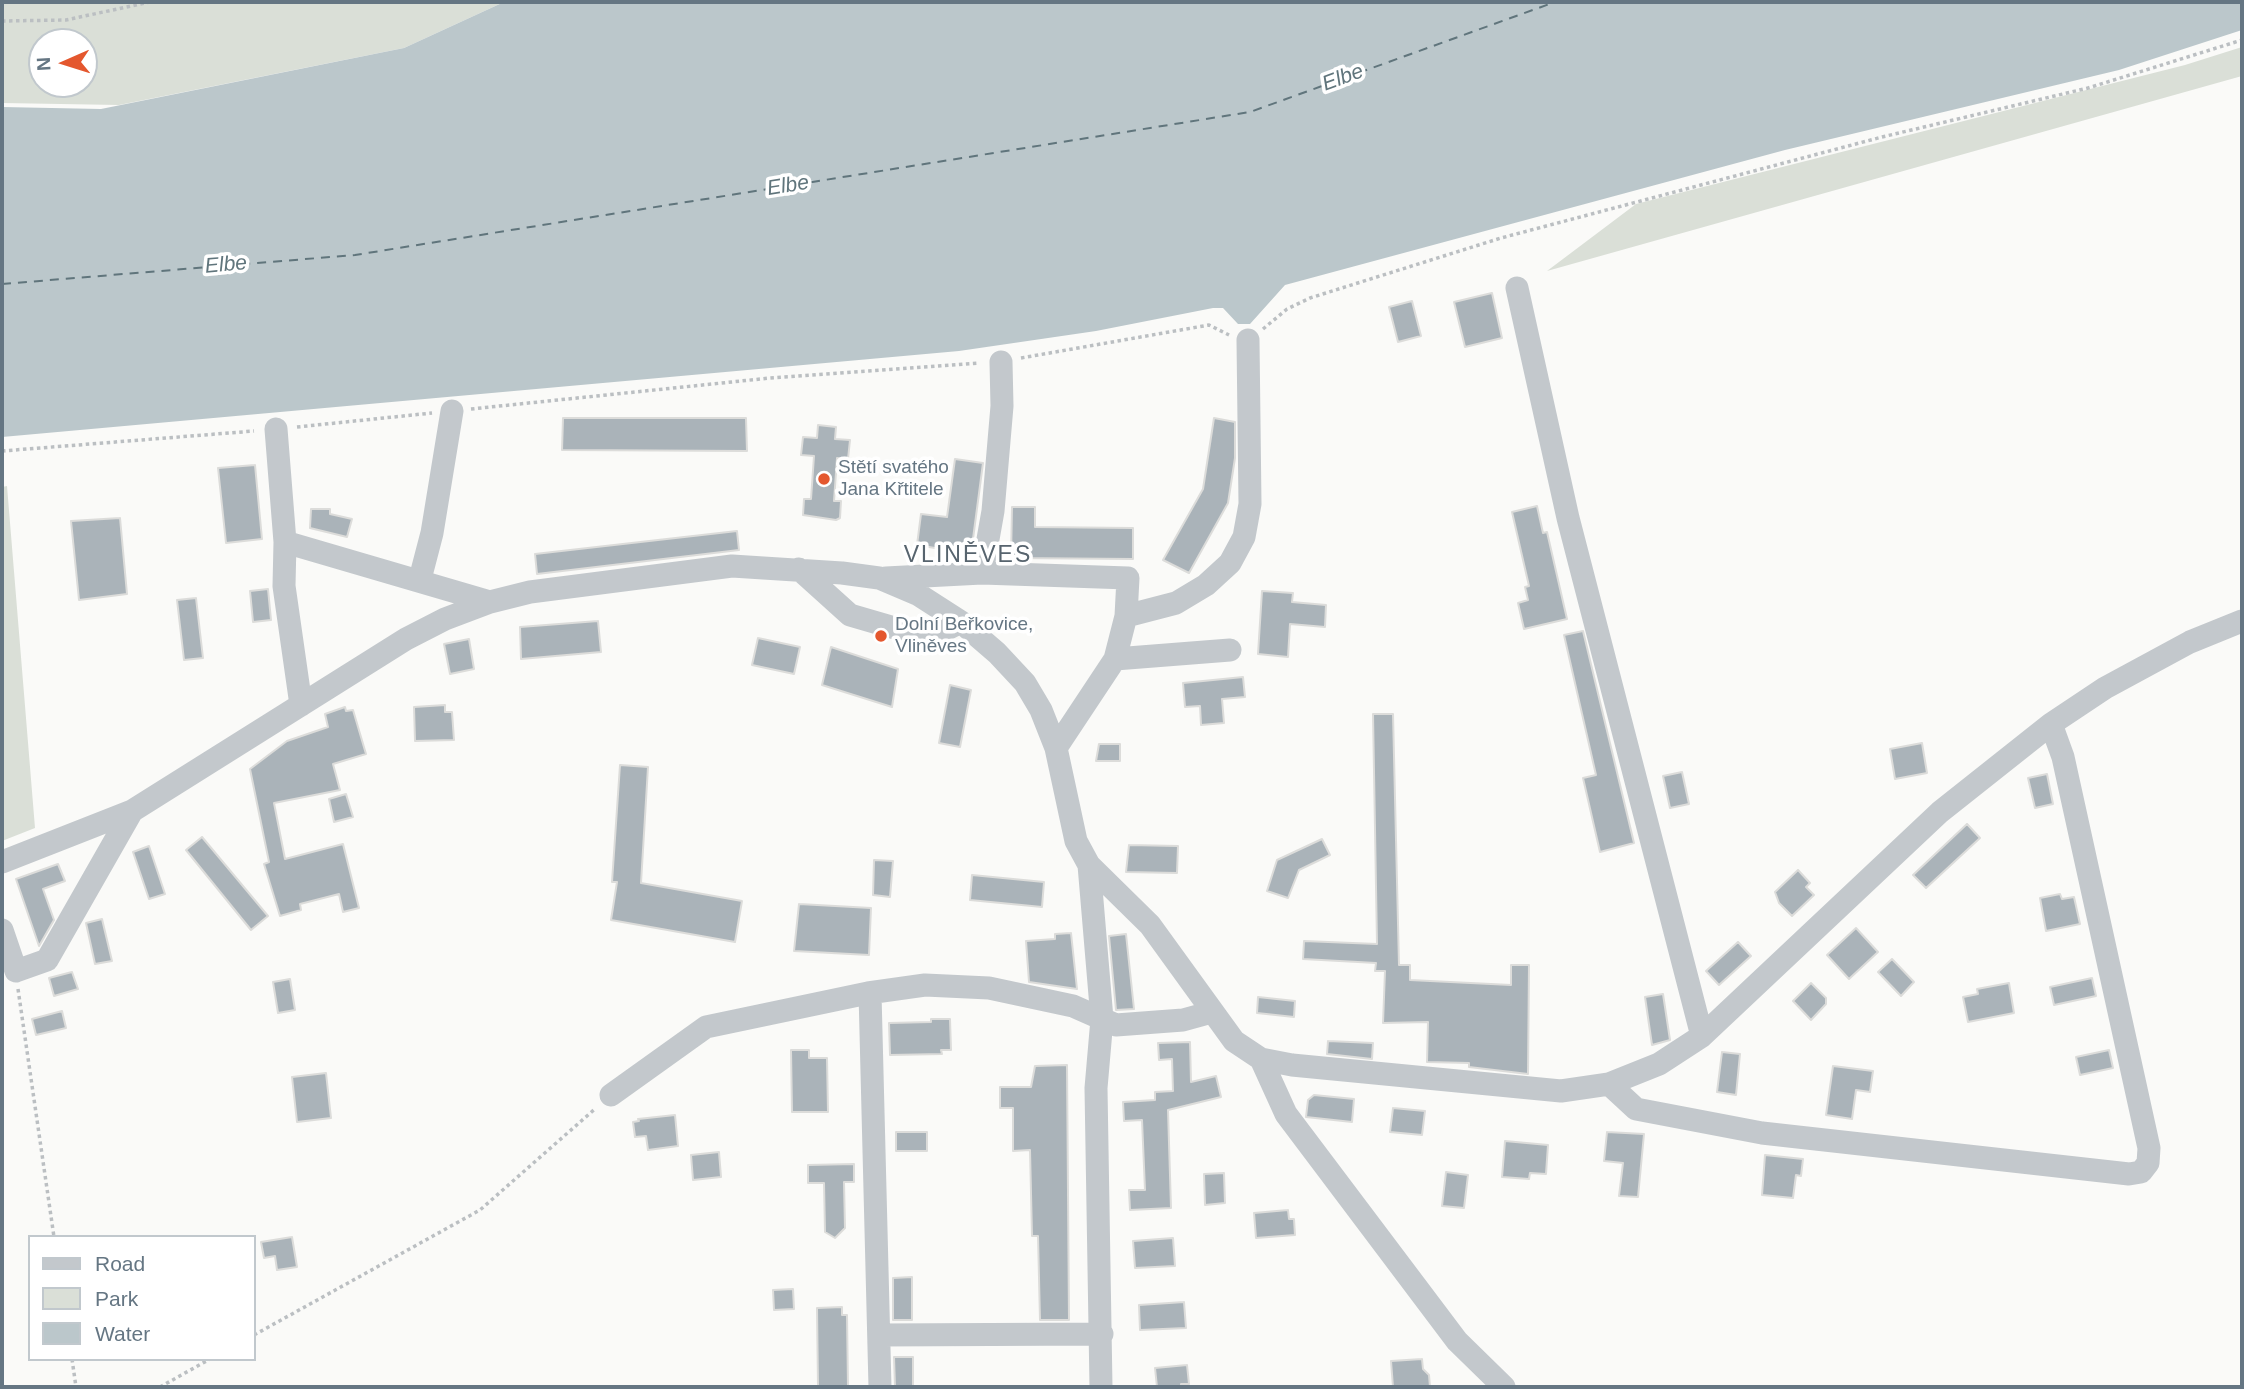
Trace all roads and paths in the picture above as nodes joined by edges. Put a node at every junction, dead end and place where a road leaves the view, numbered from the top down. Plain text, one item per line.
1 (150, 2) edge
2 (2, 21) edge
3 (2242, 40) edge
4 (1517, 288) dead end
5 (1248, 340) junction
6 (1001, 362) junction
7 (452, 411) junction
8 (276, 429) junction
9 (2, 451) edge
10 (285, 542) junction
11 (799, 569) junction
12 (982, 573) junction
13 (879, 578) junction
14 (420, 579) junction
15 (490, 602) junction
16 (1126, 615) junction
17 (2242, 621) edge
18 (961, 622) junction
19 (1230, 650) dead end
20 (1115, 659) junction
21 (301, 705) junction
22 (2051, 724) junction
23 (1056, 748) junction
24 (132, 811) junction
25 (2, 862) edge
26 (1089, 865) junction
27 (2, 930) edge
28 (16, 971) junction
29 (870, 993) junction
30 (1212, 1012) junction
31 (1102, 1019) junction
32 (1702, 1036) junction
33 (1261, 1059) junction
34 (1609, 1084) junction
35 (611, 1095) joint
36 (54, 1235) edge
37 (256, 1334) edge
38 (1102, 1334) junction
39 (879, 1335) junction
40 (72, 1361) edge
41 (207, 1361) edge
42 (76, 1387) edge
43 (160, 1387) edge
44 (880, 1387) edge
45 (1101, 1387) edge
46 (1504, 1387) edge

1 - 2 path
3 - 5 path
4 - 32 street
5 - 6 path
5 - 16 street
6 - 7 path
6 - 12 street
7 - 8 path
7 - 14 street
8 - 9 path
8 - 10 street
10 - 14 street
10 - 21 street
11 - 13 street
11 - 15 street
11 - 18 street
12 - 13 street
12 - 16 street
13 - 18 street
14 - 15 street
15 - 21 street
16 - 20 street
17 - 22 street
18 - 23 street
19 - 20 street
20 - 23 street
21 - 24 street
22 - 32 street
22 - 34 street
23 - 26 street
24 - 25 street
24 - 28 street
26 - 30 street
26 - 31 street
27 - 28 street
28 - 36 path
29 - 31 street
29 - 35 street
29 - 39 street
30 - 31 street
30 - 33 street
31 - 38 street
32 - 34 street
33 - 34 street
33 - 46 street
35 - 37 path
38 - 39 street
38 - 45 street
39 - 44 street
40 - 42 path
41 - 43 path

